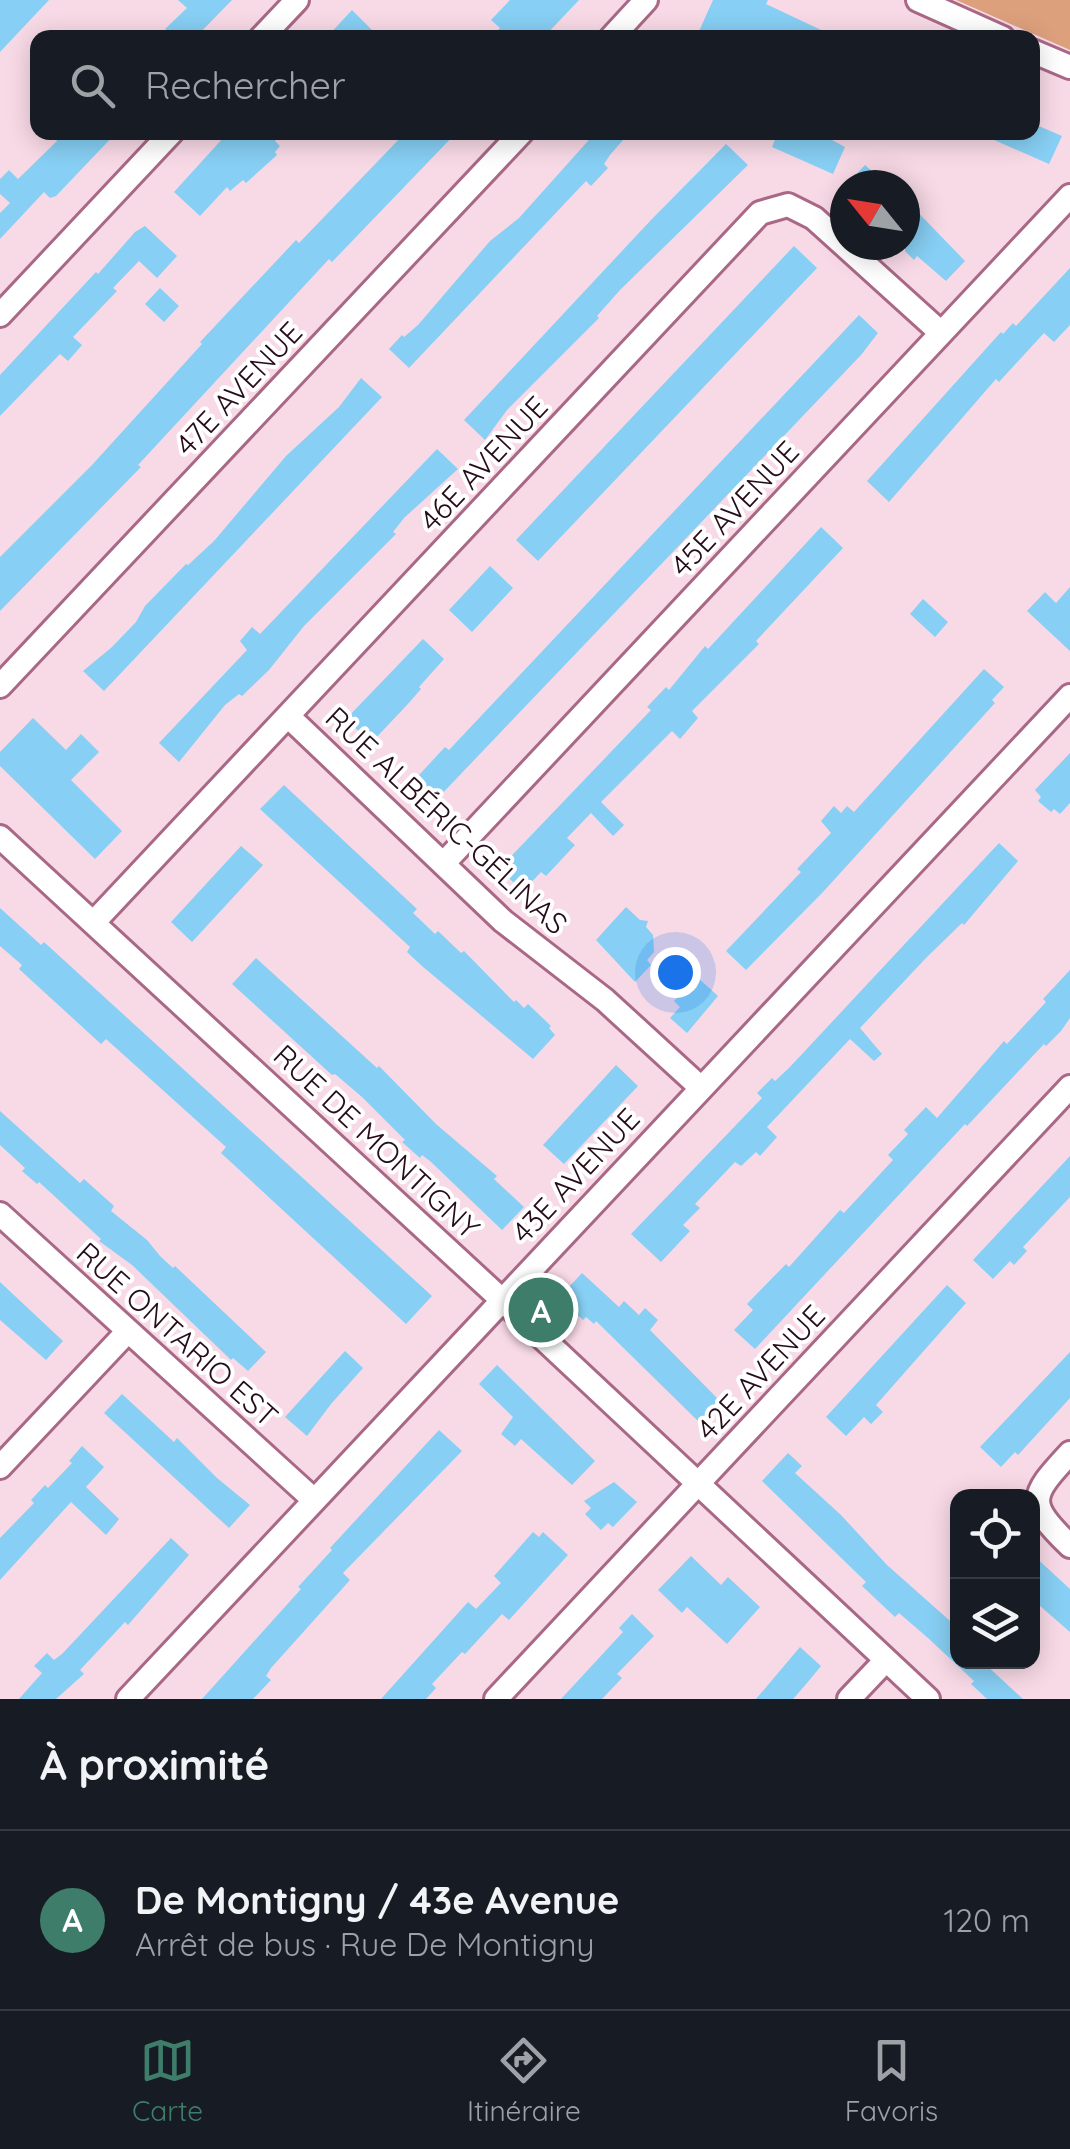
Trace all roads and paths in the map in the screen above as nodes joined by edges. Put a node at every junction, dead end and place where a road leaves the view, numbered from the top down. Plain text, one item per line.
1 (297, 0) edge
2 (646, 0) edge
3 (918, 0) edge
4 (269, 30) edge
5 (618, 30) edge
6 (985, 30) edge
7 (1040, 54) edge
8 (1070, 67) edge
9 (164, 140) edge
10 (514, 140) edge
11 (1070, 196) edge
12 (0, 314) edge
13 (940, 332) junction
14 (0, 686) edge
15 (1066, 707) edge
16 (288, 716) junction
17 (0, 837) edge
18 (443, 864) junction
19 (94, 922) junction
20 (700, 1087) junction
21 (1070, 1087) edge
22 (0, 1214) edge
23 (502, 1300) junction
24 (128, 1331) junction
25 (1070, 1453) edge
26 (0, 1466) edge
27 (699, 1484) junction
28 (314, 1500) junction
29 (1070, 1546) edge
30 (886, 1660) junction
31 (128, 1699) edge
32 (496, 1699) edge
33 (849, 1699) edge
34 (928, 1699) edge

1 - 4 street
2 - 5 street
3 - 6 street
7 - 8 street
9 - 12 street
10 - 14 street, 47E AVENUE
11 - 13 street, 45E AVENUE
13 - 16 street, 46E AVENUE
13 - 18 street, 45E AVENUE
15 - 20 street, 43E AVENUE
16 - 18 street, RUE ALBÉRIC-GÉLINAS
16 - 19 street, 46E AVENUE
17 - 19 street, RUE DE MONTIGNY
18 - 20 street, RUE ALBÉRIC-GÉLINAS
19 - 23 street, RUE DE MONTIGNY
20 - 23 street, 43E AVENUE
21 - 27 street, 42E AVENUE
22 - 24 street, RUE ONTARIO EST
23 - 27 street, RUE DE MONTIGNY
23 - 28 street, 43E AVENUE
24 - 26 street
24 - 28 street, RUE ONTARIO EST
25 - 29 street
27 - 30 street, RUE DE MONTIGNY
27 - 32 street, 42E AVENUE
28 - 31 street, 43E AVENUE
30 - 33 street
30 - 34 street, RUE DE MONTIGNY

